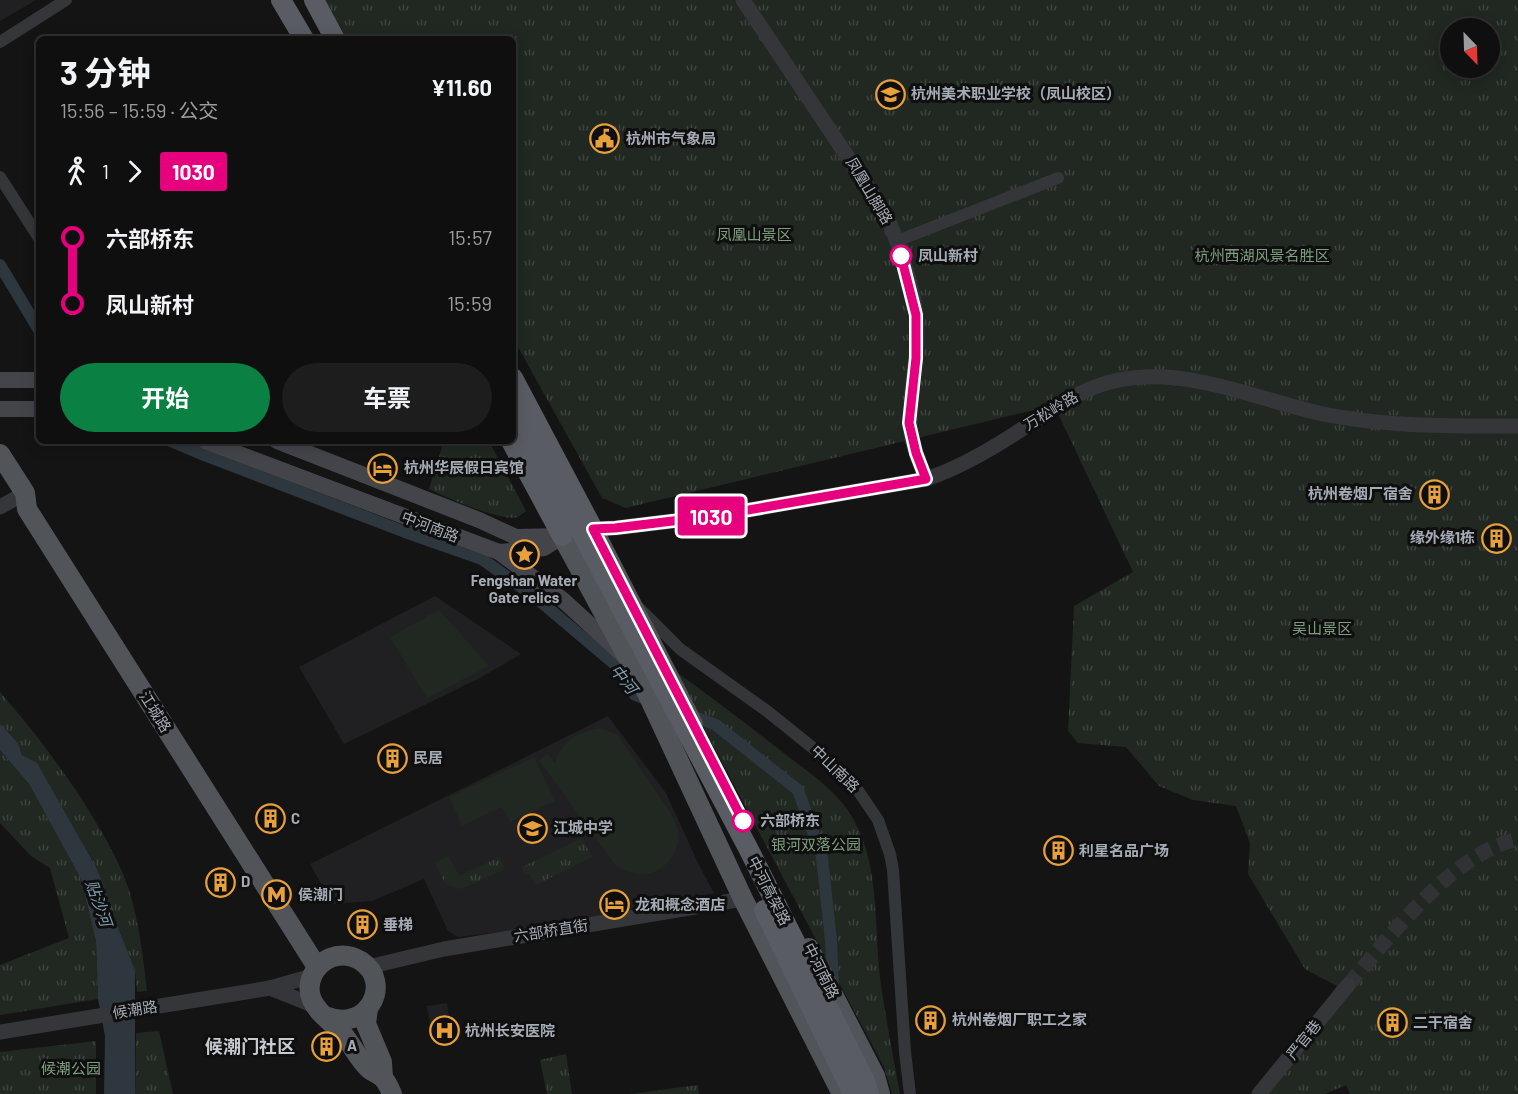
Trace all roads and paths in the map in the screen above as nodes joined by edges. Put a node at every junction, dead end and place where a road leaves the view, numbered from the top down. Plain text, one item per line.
1 (66, 0) edge
2 (276, 0) edge
3 (281, 0) edge
4 (297, 0) edge
5 (314, 0) edge
6 (743, 0) edge
7 (292, 36) edge
8 (302, 36) edge
9 (316, 36) edge
10 (333, 36) edge
11 (0, 42) edge
12 (0, 177) edge
13 (1058, 178) dead end
14 (36, 233) edge
15 (897, 241) junction
16 (36, 379) edge
17 (0, 381) edge
18 (516, 384) edge
19 (0, 409) edge
20 (36, 409) edge
21 (516, 409) edge
22 (1518, 426) edge
23 (516, 428) edge
24 (212, 444) edge
25 (284, 444) edge
26 (513, 444) edge
27 (0, 454) edge
28 (926, 479) junction
29 (25, 493) junction
30 (2, 502) edge
31 (593, 529) junction
32 (562, 536) junction
33 (499, 552) junction
34 (626, 594) junction
35 (629, 660) junction
36 (739, 900) junction
37 (368, 967) junction
38 (314, 972) junction
39 (1348, 985) tunnel mouth
40 (270, 988) junction
41 (368, 1008) junction
42 (320, 1011) junction
43 (0, 1032) edge
44 (388, 1086) edge
45 (842, 1094) edge
46 (853, 1094) edge
47 (869, 1094) edge
48 (880, 1094) edge
49 (910, 1094) edge
50 (1259, 1094) edge

1 - 11 street
2 - 7 highway
3 - 8 highway
4 - 9 highway
5 - 10 highway
6 - 15 street, 凤凰山脚路
12 - 14 street
13 - 15 street
15 - 28 street, 凤凰山脚路
16 - 17 main road
18 - 31 highway
19 - 20 main road
21 - 47 highway, 中河高架路, bridge
22 - 28 street, 万松岭路
23 - 46 highway, 中河高架路, bridge
24 - 33 main road, 中河南路
25 - 32 main road, 中河南路
26 - 32 highway
27 - 29 main road, 江城路
28 - 31 street, 万松岭路
29 - 30 street
29 - 38 main road, 江城路
31 - 32 main road
31 - 34 main road, 中河南路
32 - 33 main road
32 - 35 main road, 中河南路
33 - 35 main road, 中河南路
34 - 48 main road, 中河南路
34 - 49 street, 中山南路
35 - 36 main road, 中河南路
36 - 37 street, 六部桥直街
36 - 45 main road, 中河南路
37 - 38 main road
37 - 41 main road
38 - 40 street, 候潮路
38 - 42 main road, 江城路
39 - 50 street, 严官巷
40 - 42 street
40 - 43 street, 候潮路
41 - 42 main road
41 - 44 main road
42 - 44 main road

